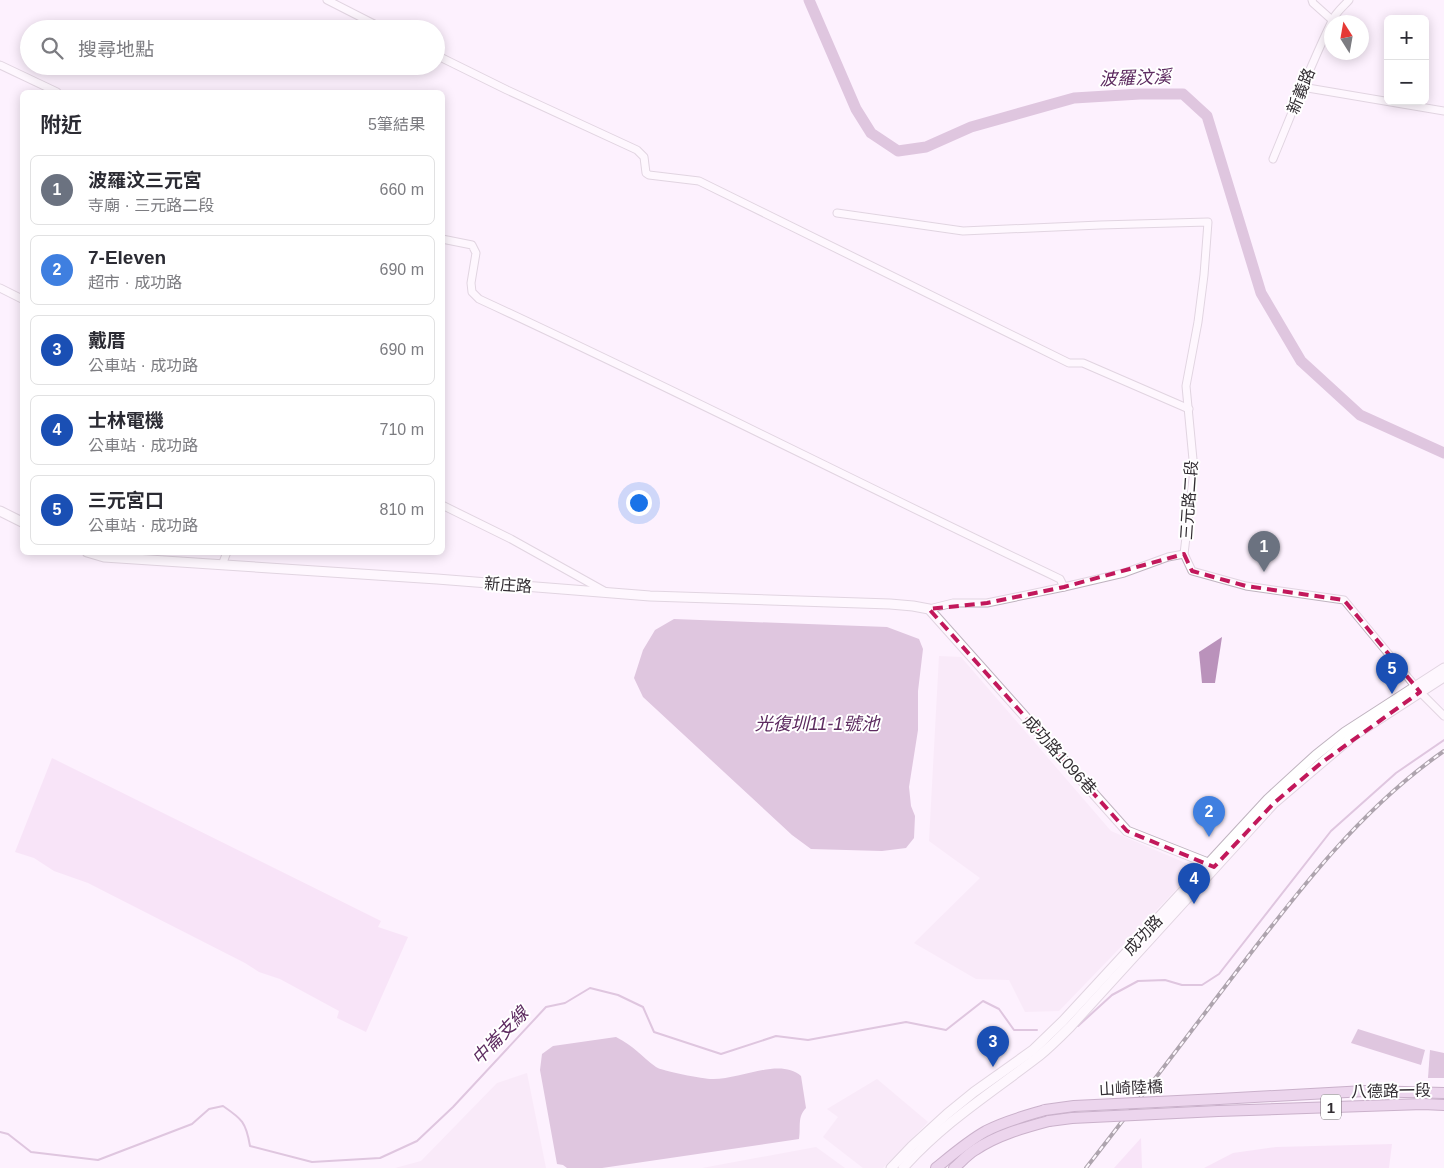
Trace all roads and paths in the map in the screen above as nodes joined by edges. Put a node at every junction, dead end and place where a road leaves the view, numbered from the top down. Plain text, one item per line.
1 (327, 0) edge
2 (1312, 0) edge
3 (1349, 0) edge
4 (1326, 15) edge
5 (1336, 15) edge
6 (366, 20) edge
7 (1324, 39) edge
8 (445, 59) edge
9 (0, 64) edge
10 (20, 74) edge
11 (22, 75) edge
12 (1302, 87) junction
13 (53, 90) edge
14 (1444, 111) edge
15 (1273, 159) dead end
16 (837, 213) dead end
17 (445, 240) edge
18 (0, 288) edge
19 (20, 298) edge
20 (1189, 409) junction
21 (445, 507) edge
22 (0, 511) edge
23 (20, 521) edge
24 (1184, 554) junction
25 (96, 555) edge
26 (226, 555) edge
27 (222, 565) junction
28 (1064, 587) junction
29 (606, 592) junction
30 (929, 609) junction
31 (1444, 668) edge
32 (1444, 677) edge
33 (1418, 689) junction
34 (1444, 716) edge
35 (1211, 865) junction
36 (1444, 1093) edge
37 (1219, 1099) joint
38 (1444, 1105) edge
39 (1218, 1111) joint
40 (891, 1168) edge
41 (903, 1168) edge
42 (936, 1168) edge
43 (954, 1168) edge

1 - 6 street
2 - 4 street
3 - 5 street, 新義路
7 - 12 street, 新義路
8 - 20 street
9 - 10 street
11 - 13 street
12 - 14 street
12 - 15 street, 新義路
16 - 20 street, 三元路二段
17 - 28 street
18 - 19 street
20 - 24 street, 三元路二段
21 - 29 street
22 - 23 street
24 - 28 street
24 - 33 street, 三元路二段
25 - 27 street, 新庄路
26 - 27 street
27 - 29 street, 新庄路
28 - 30 street
29 - 30 street, 新庄路
30 - 35 street, 成功路1096巷
31 - 33 street, 成功路
32 - 33 street, 成功路
33 - 34 street, 三元路二段
33 - 35 street, 成功路
35 - 40 street, 成功路
35 - 41 street, 成功路
36 - 37 main road, 八德路一段 / 1
37 - 42 main road, 山崎陸橋 / 1, bridge
38 - 39 main road, 八德路一段 / 1
39 - 43 main road, 山崎陸橋 / 1, bridge

